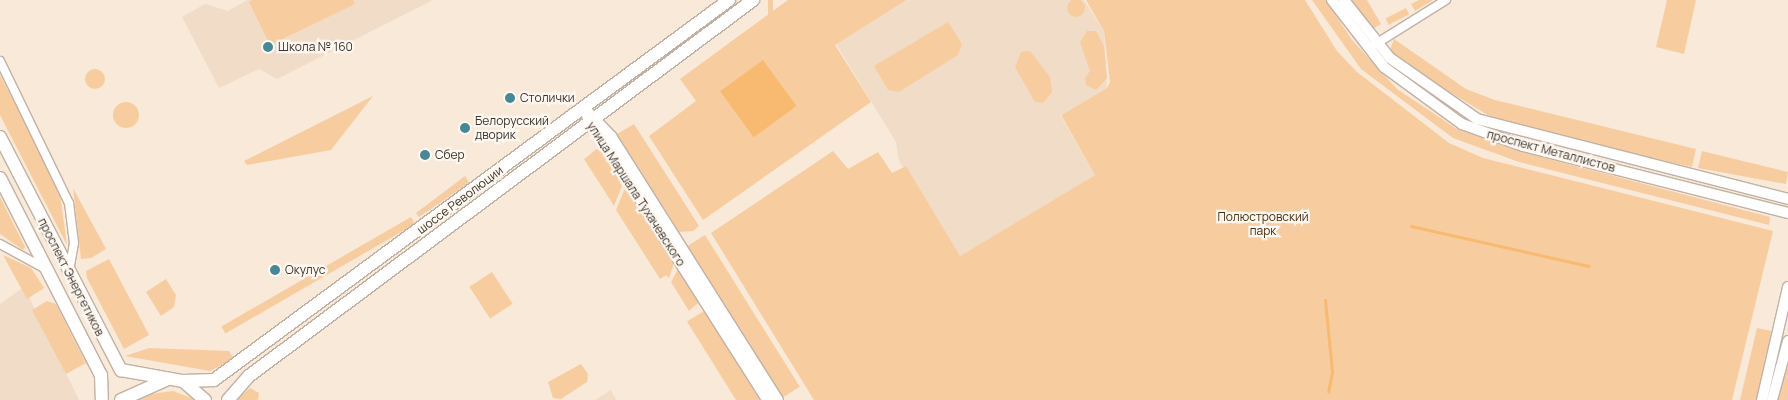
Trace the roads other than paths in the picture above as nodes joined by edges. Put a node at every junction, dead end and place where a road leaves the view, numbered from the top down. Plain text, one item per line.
1 (729, 0) edge
2 (753, 0) edge
3 (1332, 0) edge
4 (1344, 0) edge
5 (1446, 0) edge
6 (1371, 47) junction
7 (0, 61) edge
8 (584, 108) junction
9 (593, 119) junction
10 (0, 137) edge
11 (0, 178) edge
12 (1788, 199) edge
13 (1788, 213) edge
14 (0, 244) edge
15 (46, 269) junction
16 (69, 273) junction
17 (1788, 287) edge
18 (1788, 342) edge
19 (170, 378) junction
20 (184, 381) junction
21 (102, 400) edge
22 (121, 400) edge
23 (205, 400) edge
24 (228, 400) edge
25 (766, 400) edge
26 (778, 400) edge
27 (1762, 400) edge
28 (1772, 400) edge

1 - 8 main road, шоссе Революции
2 - 9 main road, шоссе Революции
3 - 6 street, проспект Металлистов
4 - 6 street, проспект Металлистов
5 - 6 street
6 - 12 street, проспект Металлистов
6 - 13 street, проспект Металлистов
7 - 16 street
8 - 9 street, улица Маршала Тухачевского
8 - 20 main road, шоссе Революции
9 - 24 main road, шоссе Революции
9 - 25 street, улица Маршала Тухачевского
9 - 26 street, улица Маршала Тухачевского
10 - 16 main road, проспект Энергетиков
11 - 15 main road, проспект Энергетиков
14 - 15 street
15 - 21 main road, проспект Энергетиков
16 - 19 main road, проспект Энергетиков
17 - 27 street
18 - 28 street
19 - 20 main road, шоссе Революции
19 - 22 main road
20 - 23 main road

